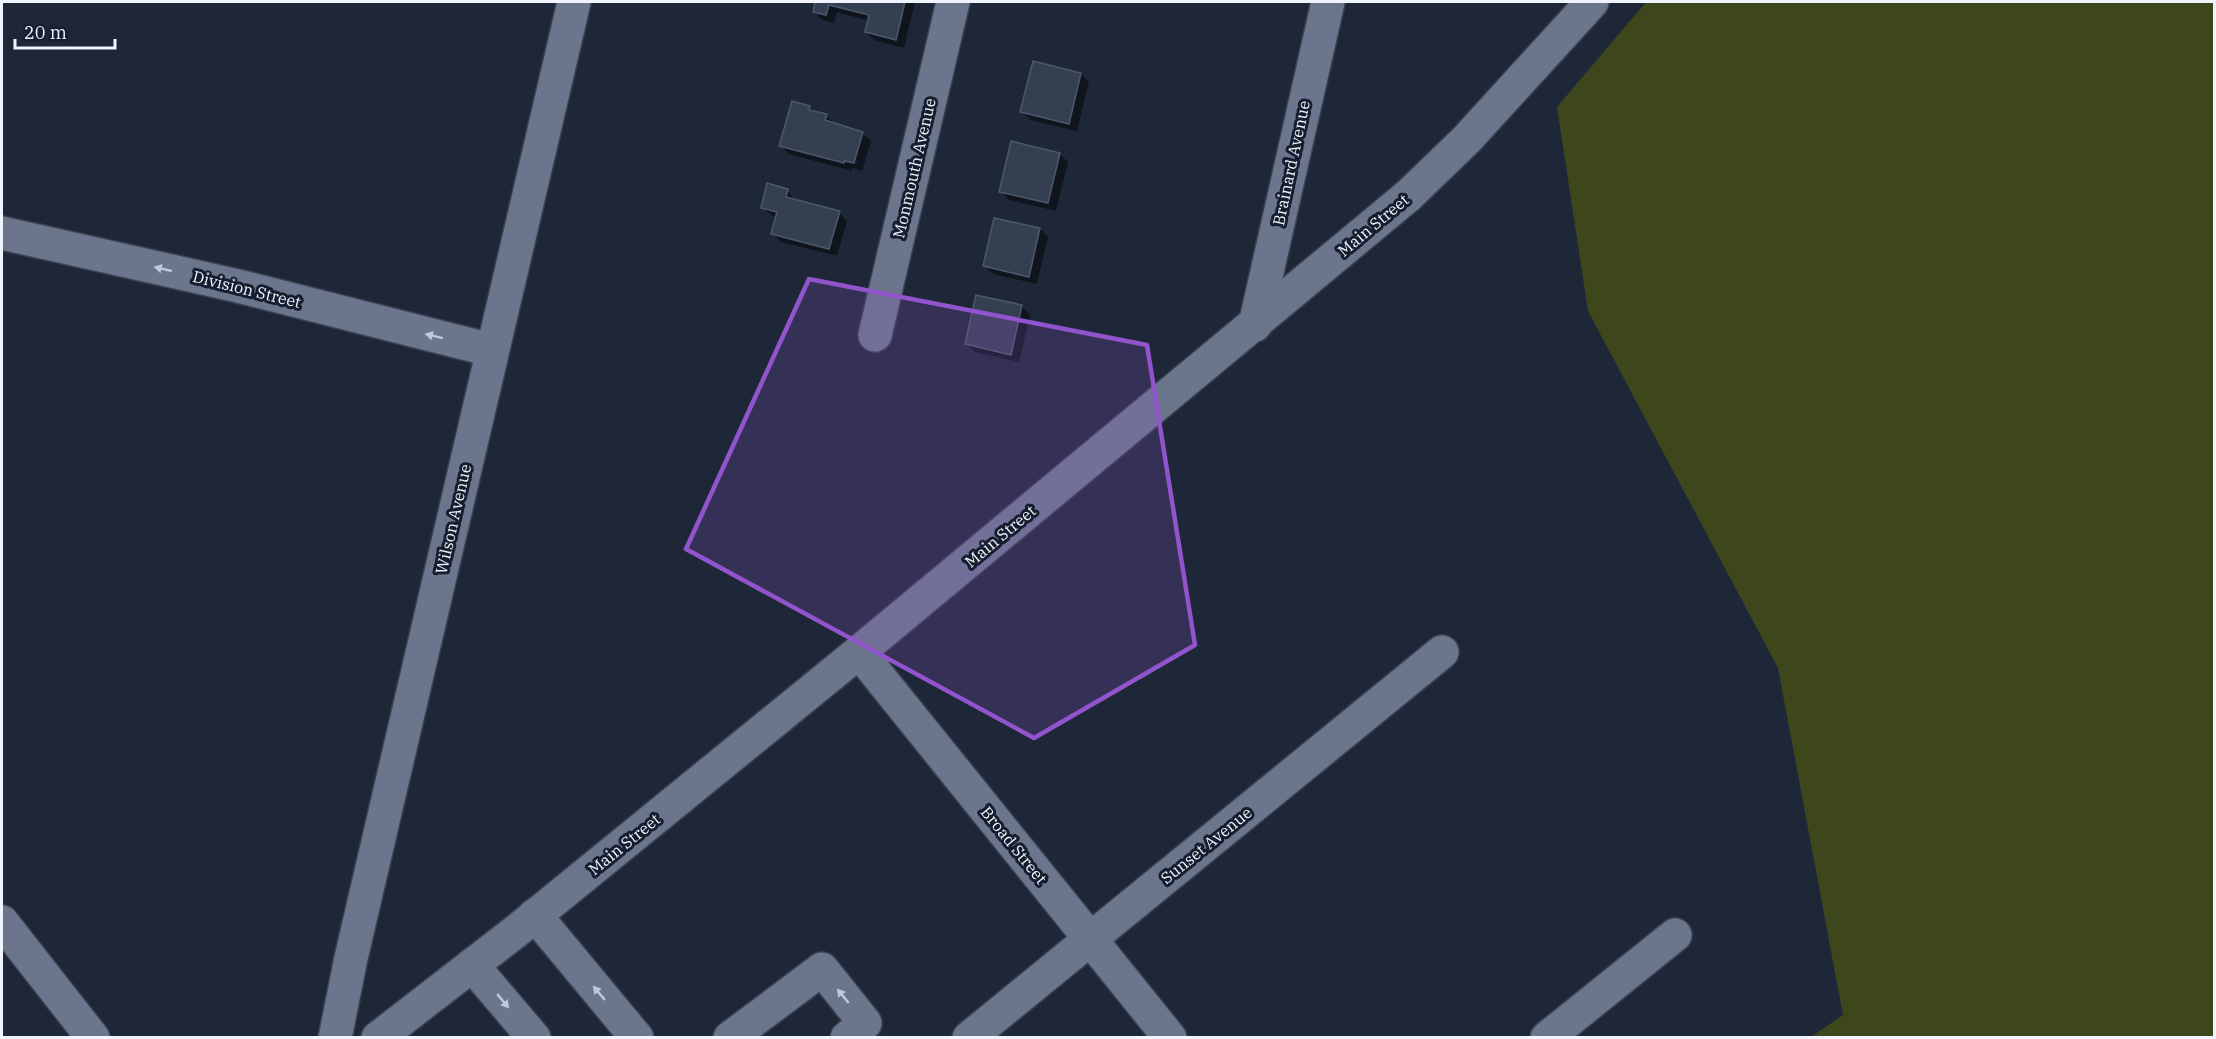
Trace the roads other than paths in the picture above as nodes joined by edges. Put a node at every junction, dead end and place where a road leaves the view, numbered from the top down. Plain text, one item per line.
1 (574, 2) edge
2 (954, 2) edge
3 (1328, 2) edge
4 (1592, 2) edge
5 (2, 233) edge
6 (1255, 325) junction
7 (875, 335) dead end
8 (491, 350) junction
9 (859, 652) junction
10 (1442, 652) dead end
11 (535, 915) junction
12 (2, 922) edge
13 (1675, 935) dead end
14 (1090, 939) junction
15 (472, 965) junction
16 (93, 1038) edge
17 (335, 1038) edge
18 (378, 1038) edge
19 (534, 1038) edge
20 (637, 1038) edge
21 (730, 1038) edge
22 (847, 1038) edge
23 (969, 1038) edge
24 (1170, 1038) edge
25 (1547, 1038) edge

1 - 8 street, Wilson Avenue
2 - 7 street, Monmouth Avenue
3 - 6 street, Brainard Avenue
4 - 6 street, Main Street
8 -> 5 street, Division Street
6 - 9 street, Main Street
8 - 17 street, Wilson Avenue
9 - 11 street, Main Street
9 - 14 street, Broad Street
10 - 14 street, Sunset Avenue
11 - 15 street, Main Street
20 -> 11 street
12 - 16 street
13 - 25 street
14 - 23 street, Sunset Avenue
14 - 24 street, Broad Street
15 - 18 street, Main Street
15 -> 19 street
22 -> 21 street

